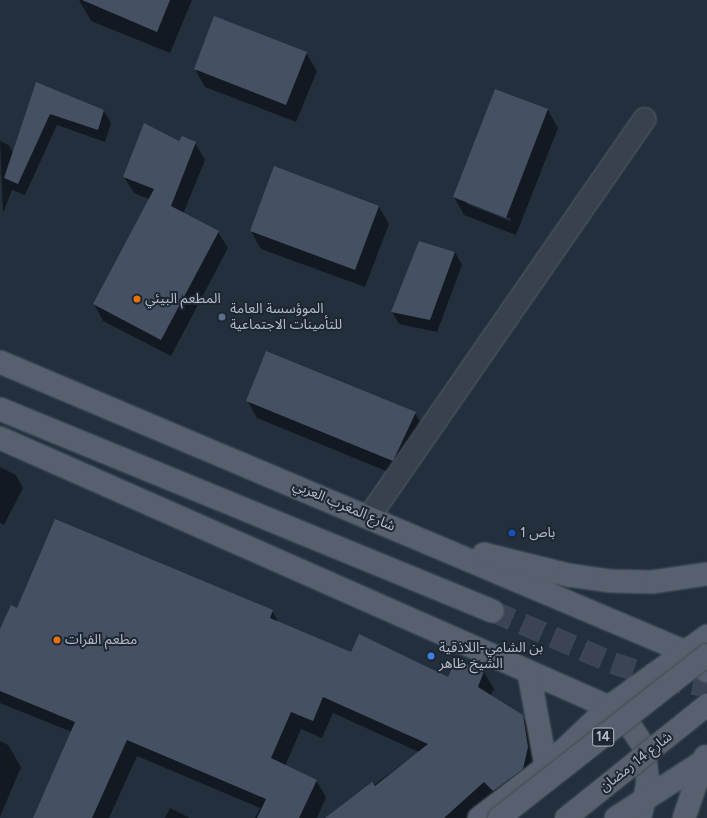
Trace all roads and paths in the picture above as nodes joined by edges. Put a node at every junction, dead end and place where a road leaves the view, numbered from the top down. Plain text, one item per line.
1 (645, 119) dead end
2 (0, 362) edge
3 (0, 409) edge
4 (0, 438) edge
5 (369, 517) junction
6 (415, 536) junction
7 (707, 574) edge
8 (492, 611) tunnel mouth
9 (707, 636) edge
10 (697, 654) edge
11 (707, 671) edge
12 (529, 673) junction
13 (707, 705) edge
14 (609, 707) junction
15 (706, 757) edge
16 (546, 767) junction
17 (642, 809) edge
18 (479, 818) edge
19 (499, 818) edge
20 (566, 818) edge
21 (616, 818) edge
22 (684, 818) edge

1 - 5 street
2 - 5 main road, شارع المغرب العربي
3 - 8 main road
4 - 12 main road
5 - 6 main road, شارع المغرب العربي
6 - 7 main road
6 - 10 main road, شارع المغرب العربي
9 - 10 main road
10 - 11 main road, شارع المغرب العربي
10 - 14 main road
10 - 19 main road, 14, bridge
12 - 14 main road
12 - 16 main road
13 - 20 main road, شارع 14 رمضان, bridge
14 - 16 main road
14 - 17 main road
15 - 17 main road
15 - 22 main road
16 - 18 main road
17 - 21 main road

